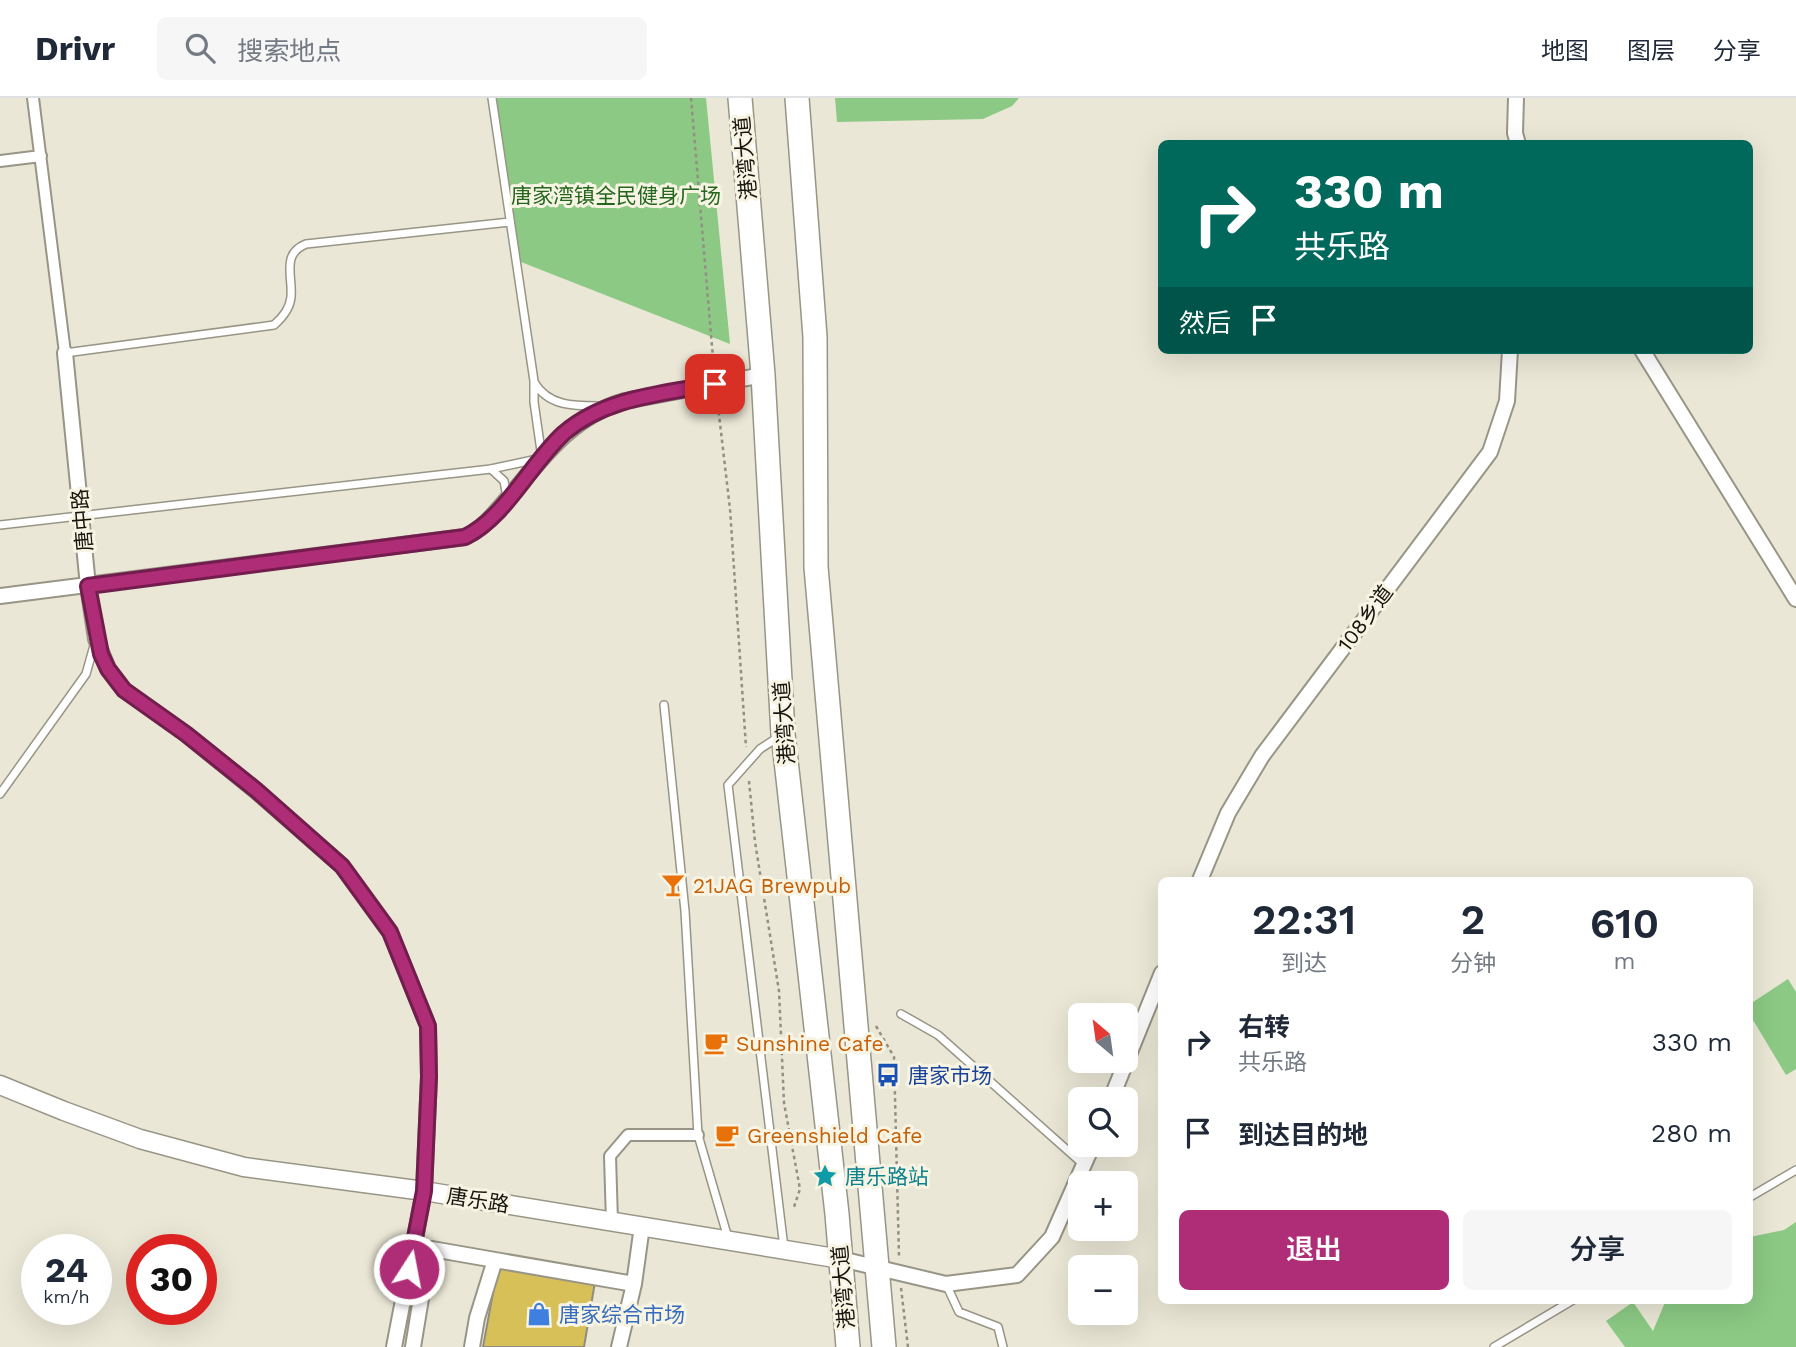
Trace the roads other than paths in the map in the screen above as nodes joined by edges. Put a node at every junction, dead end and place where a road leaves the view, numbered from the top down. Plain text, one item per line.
1 (33, 98) edge
2 (492, 98) edge
3 (740, 98) edge
4 (797, 98) edge
5 (1516, 98) edge
6 (1517, 140) edge
7 (41, 156) junction
8 (0, 161) edge
9 (510, 222) junction
10 (65, 353) junction
11 (1510, 354) edge
12 (1644, 354) edge
13 (763, 375) junction
14 (534, 382) junction
15 (608, 406) junction
16 (542, 458) junction
17 (491, 469) junction
18 (506, 500) junction
19 (82, 516) junction
20 (0, 525) edge
21 (88, 586) junction
22 (0, 596) edge
23 (1796, 599) edge
24 (96, 639) junction
25 (664, 705) dead end
26 (783, 734) junction
27 (0, 794) edge
28 (1201, 877) edge
29 (1158, 983) edge
30 (901, 1014) dead end
31 (0, 1085) edge
32 (1116, 1087) edge
33 (698, 1135) junction
34 (1088, 1157) edge
35 (1084, 1166) junction
36 (1796, 1170) edge
37 (424, 1191) junction
38 (1753, 1195) edge
39 (612, 1222) junction
40 (642, 1226) junction
41 (729, 1241) junction
42 (785, 1250) junction
43 (841, 1259) junction
44 (495, 1260) junction
45 (889, 1271) junction
46 (634, 1284) junction
47 (946, 1284) junction
48 (1566, 1304) edge
49 (394, 1347) edge
50 (413, 1347) edge
51 (472, 1347) edge
52 (618, 1347) edge
53 (848, 1347) edge
54 (884, 1347) edge
55 (1003, 1347) edge
56 (1494, 1347) edge

1 - 7 street
2 - 9 lane
3 - 13 highway, 港湾大道
4 - 45 highway, 港湾大道
5 - 6 street
7 - 8 street
7 - 10 street
9 - 10 lane
9 - 14 lane
10 - 19 street, 唐中路
11 - 28 street, 108乡道
12 - 23 street
13 - 15 street
13 - 26 highway, 港湾大道
14 - 15 lane
14 - 16 lane
15 - 16 street
16 - 17 lane
16 - 18 street
17 - 18 lane
17 - 19 lane
18 - 21 street
19 - 20 lane
19 - 21 street, 唐中路
21 - 22 street
21 - 24 street, 唐中路
24 - 27 lane
24 - 37 street, 唐中路
25 - 33 lane
26 - 42 lane
26 - 43 highway, 港湾大道
29 - 32 street
30 - 35 lane
31 - 37 street, 唐乐路
33 - 39 street
33 - 41 lane
34 - 35 street
35 - 47 street
36 - 38 lane
37 - 39 street, 唐乐路
37 - 49 street, 唐中路
39 - 40 street, 唐乐路
40 - 41 street, 唐乐路
40 - 46 street
41 - 42 street, 唐乐路
42 - 43 street, 唐乐路
43 - 45 street
43 - 53 highway, 港湾大道
44 - 46 street
44 - 50 street
44 - 51 street
45 - 47 street
45 - 54 highway, 港湾大道
46 - 52 street
47 - 55 lane
48 - 56 lane

